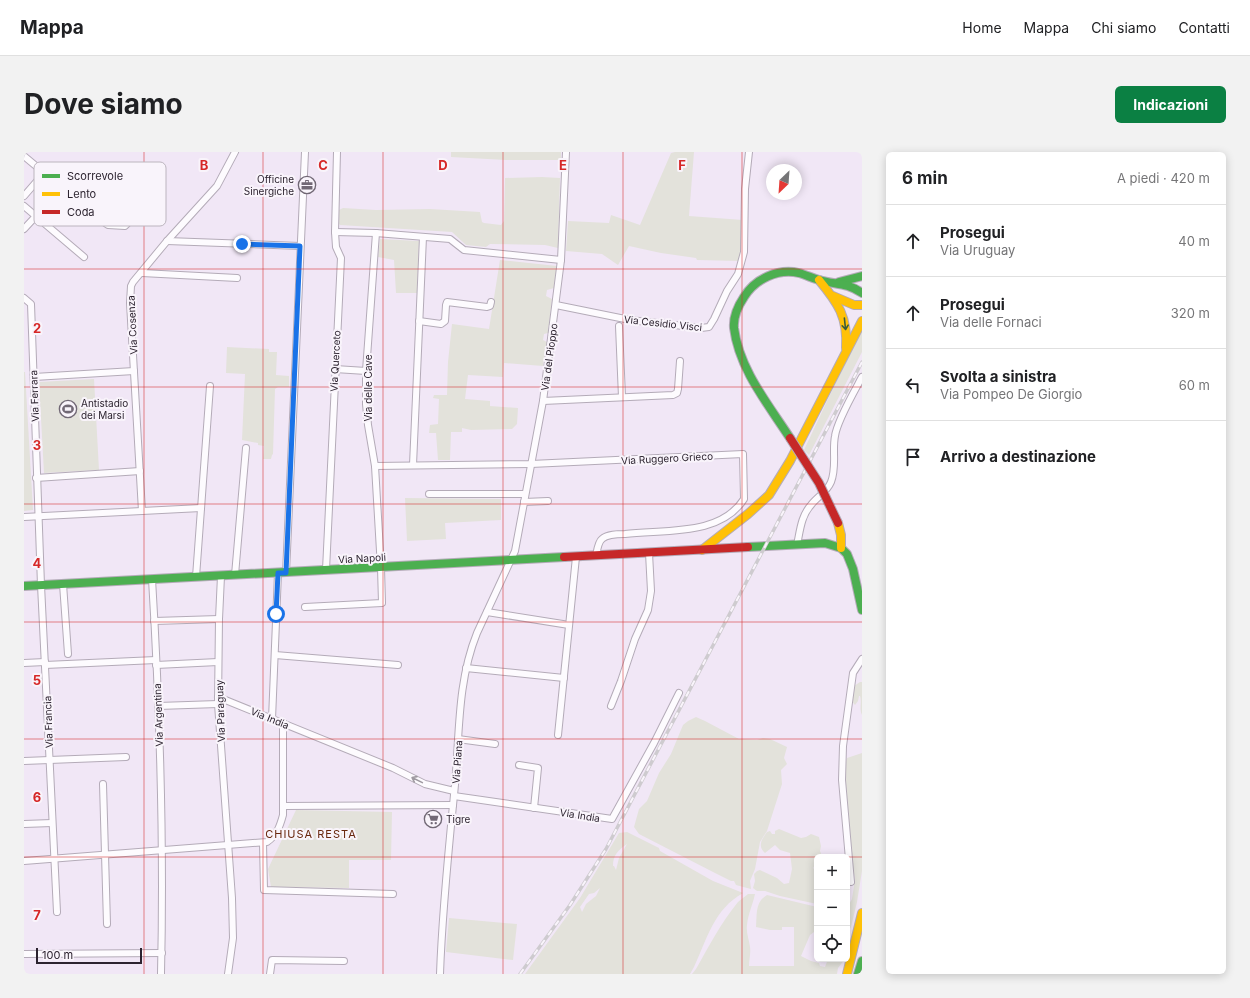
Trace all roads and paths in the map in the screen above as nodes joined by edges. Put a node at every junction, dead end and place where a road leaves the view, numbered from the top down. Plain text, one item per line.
1 (235, 152) edge
2 (305, 152) edge
3 (337, 152) edge
4 (566, 152) edge
5 (749, 152) edge
6 (24, 156) edge
7 (34, 164) edge
8 (34, 184) edge
9 (24, 196) edge
10 (24, 206) edge
11 (34, 214) edge
12 (34, 218) edge
13 (48, 226) edge
14 (24, 230) edge
15 (335, 232) junction
16 (376, 233) junction
17 (423, 237) junction
18 (167, 241) junction
19 (300, 246) junction
20 (84, 257) dead end
21 (561, 260) junction
22 (142, 273) junction
23 (862, 276) edge
24 (236, 278) dead end
25 (819, 280) junction
26 (838, 282) junction
27 (862, 293) edge
28 (832, 296) junction
29 (24, 298) edge
30 (491, 302) dead end
31 (556, 305) junction
32 (862, 305) edge
33 (419, 320) junction
34 (862, 321) edge
35 (619, 326) dead end
36 (845, 355) junction
37 (680, 361) dead end
38 (335, 369) junction
39 (134, 371) junction
40 (366, 371) junction
41 (34, 378) junction
42 (862, 378) edge
43 (210, 386) dead end
44 (622, 397) junction
45 (543, 401) junction
46 (246, 448) dead end
47 (531, 464) junction
48 (413, 465) junction
49 (375, 466) junction
50 (140, 471) junction
51 (36, 478) junction
52 (429, 494) dead end
53 (525, 494) junction
54 (548, 501) dead end
55 (524, 502) junction
56 (201, 508) junction
57 (142, 511) junction
58 (38, 517) junction
59 (24, 518) edge
60 (797, 545) junction
61 (841, 548) junction
62 (702, 550) junction
63 (649, 553) junction
64 (596, 556) junction
65 (576, 557) junction
66 (511, 560) junction
67 (381, 568) junction
68 (326, 570) junction
69 (282, 573) junction
70 (234, 575) junction
71 (222, 576) junction
72 (196, 577) junction
73 (152, 580) junction
74 (63, 584) junction
75 (41, 585) junction
76 (24, 586) edge
77 (305, 607) dead end
78 (862, 610) edge
79 (487, 612) junction
80 (219, 619) junction
81 (154, 621) junction
82 (569, 625) junction
83 (68, 654) dead end
84 (275, 655) junction
85 (862, 659) edge
86 (218, 662) junction
87 (24, 663) edge
88 (156, 663) junction
89 (45, 664) junction
90 (398, 665) dead end
91 (466, 668) junction
92 (564, 678) junction
93 (679, 693) dead end
94 (218, 697) junction
95 (218, 704) junction
96 (158, 706) junction
97 (611, 706) dead end
98 (272, 719) junction
99 (283, 723) junction
100 (558, 735) dead end
101 (458, 739) junction
102 (495, 744) dead end
103 (126, 757) dead end
104 (24, 760) edge
105 (49, 760) junction
106 (519, 765) dead end
107 (104, 784) dead end
108 (454, 794) junction
109 (453, 804) junction
110 (284, 806) junction
111 (534, 808) junction
112 (52, 823) junction
113 (24, 824) edge
114 (263, 843) junction
115 (229, 846) junction
116 (162, 850) junction
117 (106, 855) junction
118 (54, 859) junction
119 (24, 861) edge
120 (851, 882) dead end
121 (393, 894) dead end
122 (57, 912) dead end
123 (862, 913) edge
124 (107, 924) dead end
125 (162, 953) junction
126 (24, 954) edge
127 (344, 961) dead end
128 (862, 961) edge
129 (161, 974) edge
130 (228, 974) edge
131 (270, 974) edge
132 (440, 974) edge
133 (847, 974) edge
134 (858, 974) edge

1 - 18 street, Via Cosenza
2 - 19 street
3 - 15 street, Via Querceto
4 - 21 street, Via del Pioppo
5 - 31 street, Via Cesidio Visci
6 - 7 street
8 - 9 street
10 - 11 street
12 - 14 street
13 - 20 street
15 - 16 street
15 - 38 street, Via Querceto
16 - 17 street
16 - 40 street, Via delle Cave
17 - 21 street
17 - 33 street
18 - 19 street
18 - 22 street, Via Cosenza
19 - 69 street
21 - 31 street, Via del Pioppo
22 - 24 street
22 - 39 street, Via Cosenza
23 - 26 main road
25 - 26 main road
25 - 28 main road
25 - 61 main road, bridge
26 - 27 main road
28 - 32 main road
28 -> 36 main road
29 - 41 street, Via Ferrara
30 - 33 street
31 - 45 street, Via del Pioppo
33 - 48 street
34 - 36 main road
35 - 44 street
36 - 62 main road
37 - 44 street
38 - 40 street
38 - 68 street, Via Querceto
39 - 41 street
39 - 50 street, Via Cosenza
40 - 49 street, Via delle Cave
41 - 51 street, Via Ferrara
42 - 60 street
43 - 56 street
44 - 45 street
45 - 47 street, Via del Pioppo
46 - 70 street
47 - 48 street, Via Ruggero Grieco
47 - 53 street, Via del Pioppo
47 - 64 street, Via Ruggero Grieco
48 - 49 street, Via Ruggero Grieco
49 - 67 street, Via delle Cave
50 - 51 street
50 - 57 street, Via Cosenza
51 - 58 street, Via Ferrara
52 - 53 street
53 - 55 street, Via del Pioppo
54 - 55 street
55 - 66 street, Via del Pioppo
56 - 57 street
56 - 72 street
57 - 58 street
58 - 59 street
58 - 75 street, Via Ferrara
60 - 61 main road, Via Napoli
60 - 62 main road, Via Napoli
61 - 78 main road
62 - 63 main road, Via Napoli
63 - 64 main road, Via Napoli
63 - 97 street
64 - 65 main road, Via Napoli
65 - 66 main road, Via Napoli
65 - 82 street
66 - 67 main road, Via Napoli
66 - 79 street, Via Piana
67 - 68 main road, Via Napoli
67 - 77 street, Via delle Cave
68 - 69 main road, Via Napoli
69 - 70 main road, Via Napoli
69 - 84 street
70 - 71 main road, Via Napoli
71 - 72 main road, Via Napoli
71 - 80 street, Via Paraguay
72 - 73 main road, Via Napoli
73 - 74 main road, Via Napoli
73 - 81 street, Via Argentina
74 - 75 main road, Via Napoli
74 - 83 street
75 - 76 main road, Via Napoli
75 - 89 street, Via Francia
79 - 82 street
79 - 91 street, Via Piana
80 - 81 street
80 - 86 street, Via Paraguay
81 - 88 street, Via Argentina
82 - 92 street
84 - 90 street
84 - 98 street
85 - 120 street
86 - 88 street
86 - 94 street, Via Paraguay
87 - 89 street
88 - 89 street
88 - 96 street, Via Argentina
89 - 105 street, Via Francia
91 - 92 street
91 - 101 street, Via Piana
92 - 100 street
93 - 111 street, Via India
94 - 95 street, Via Paraguay
94 - 98 street, Via India
95 - 96 street
95 - 115 street, Via Paraguay
96 - 116 street, Via Argentina
98 - 99 street, Via India
108 -> 99 street, Via India
99 - 110 street
101 - 102 street
101 - 108 street, Via Piana
103 - 105 street
104 - 105 street
105 - 112 street, Via Francia
106 - 111 street
107 - 117 street
108 - 109 street, Via Piana
108 - 111 street, Via India
109 - 110 street
109 - 132 street, Via Piana
110 - 114 street
112 - 113 street
112 - 118 street, Via Francia
114 - 115 street
114 - 121 street
115 - 116 street
115 - 130 street, Via Paraguay
116 - 117 street
116 - 125 street, Via Argentina
117 - 118 street
117 - 124 street
118 - 119 street
118 - 122 street, Via Francia
123 - 133 main road
125 - 126 street
125 - 129 street, Via Argentina
127 - 131 street
128 - 134 main road

